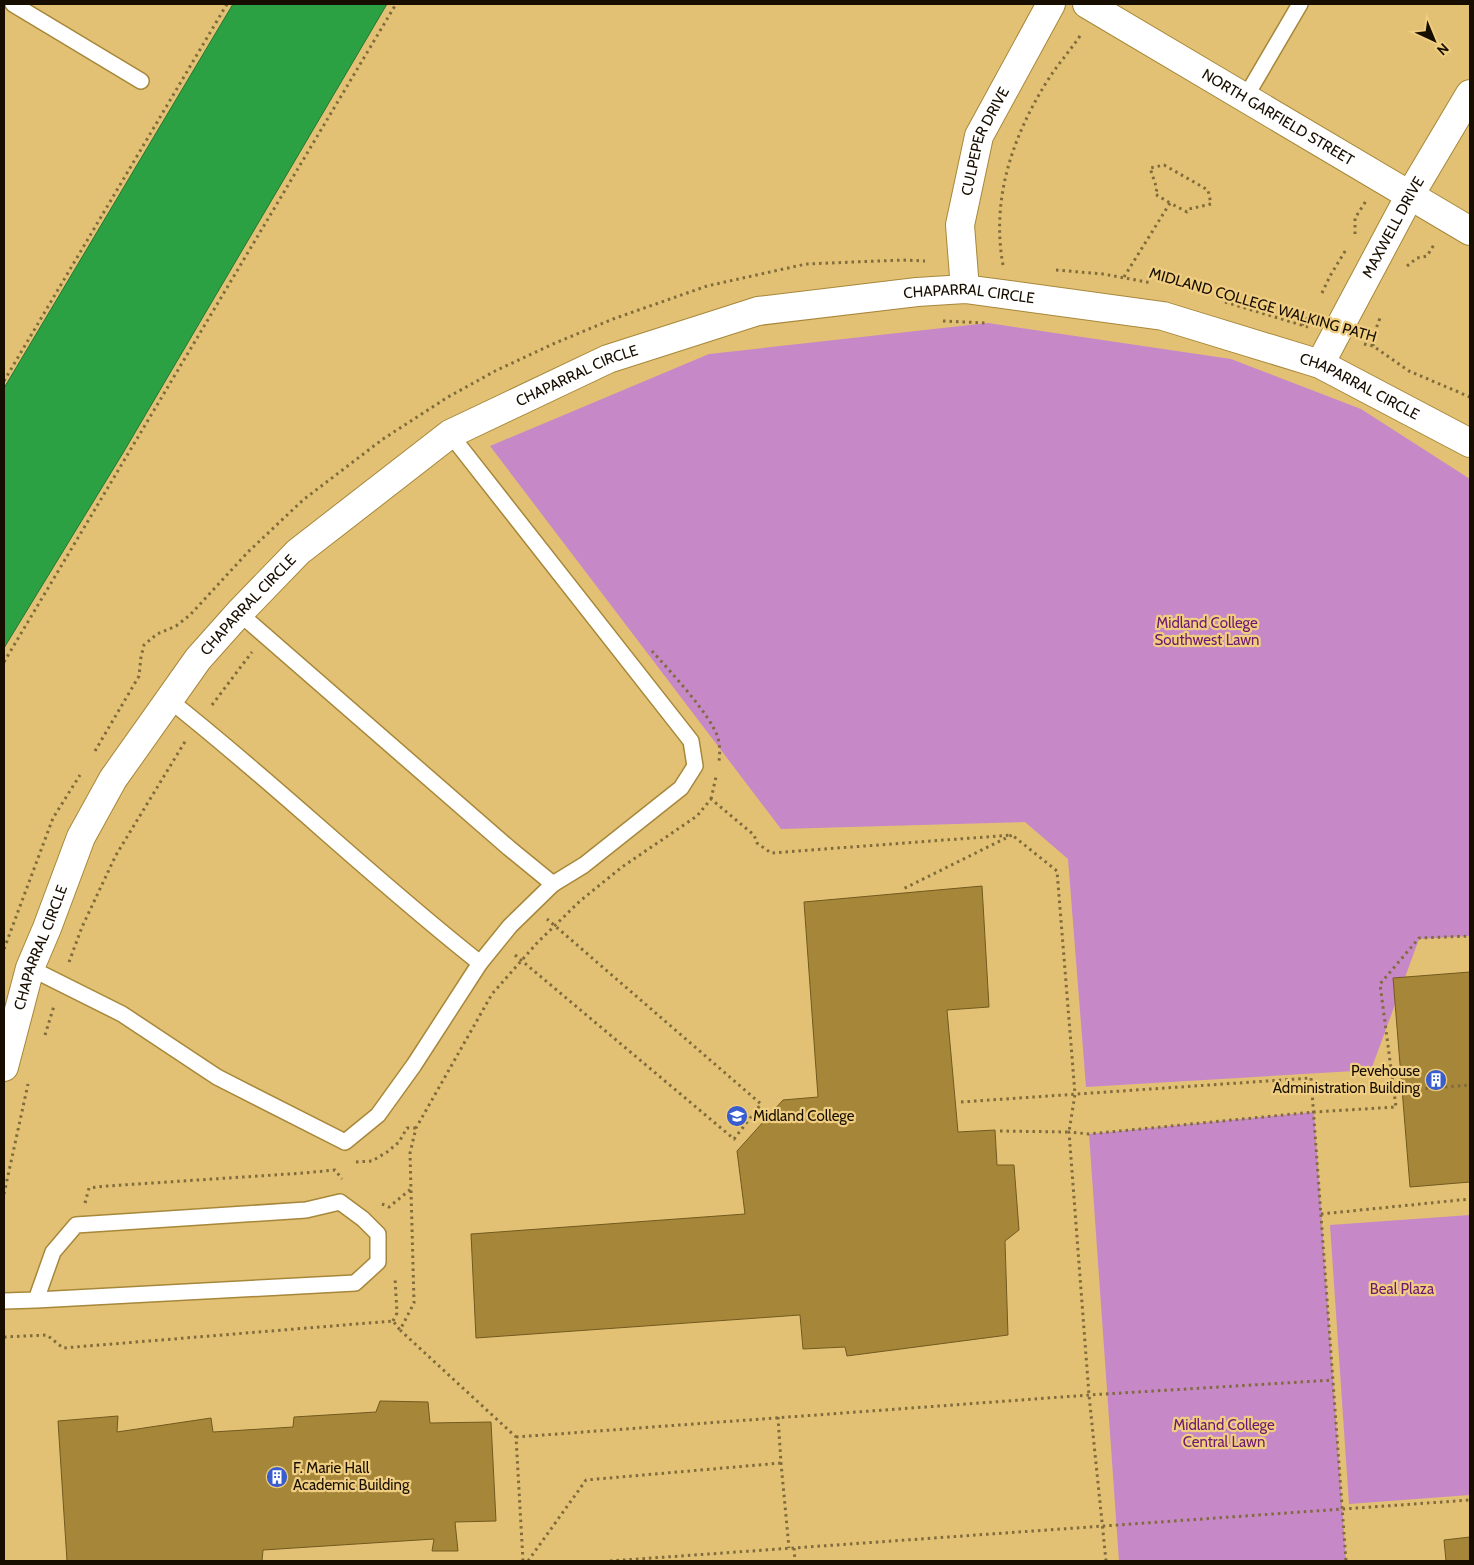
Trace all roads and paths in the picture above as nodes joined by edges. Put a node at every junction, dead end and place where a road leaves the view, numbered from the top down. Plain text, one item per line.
1 (13, 4) edge
2 (227, 4) edge
3 (396, 4) edge
4 (1051, 4) edge
5 (1300, 4) edge
6 (1092, 6) edge
7 (141, 80) dead end
8 (1470, 94) edge
9 (1245, 98) junction
10 (1380, 178) junction
11 (1410, 196) junction
12 (1170, 204) junction
13 (1459, 225) edge
14 (962, 262) junction
15 (1003, 266) junction
16 (1008, 266) dead end
17 (1405, 268) dead end
18 (1056, 270) dead end
19 (1124, 277) junction
20 (1160, 285) dead end
21 (965, 289) junction
22 (1320, 299) dead end
23 (1216, 300) dead end
24 (1317, 305) dead end
25 (1382, 312) dead end
26 (942, 321) dead end
27 (988, 323) dead end
28 (1302, 325) junction
29 (1335, 335) junction
30 (1374, 346) junction
31 (1320, 364) junction
32 (4, 381) edge
33 (1470, 397) edge
34 (450, 434) junction
35 (1470, 443) edge
36 (239, 613) junction
37 (264, 636) junction
38 (4, 662) edge
39 (168, 699) junction
40 (198, 723) junction
41 (91, 758) dead end
42 (81, 773) dead end
43 (1012, 835) junction
44 (553, 884) junction
45 (904, 889) dead end
46 (533, 904) junction
47 (553, 927) junction
48 (1470, 936) edge
49 (496, 942) junction
50 (4, 949) edge
51 (522, 960) junction
52 (480, 963) junction
53 (30, 968) junction
54 (61, 984) junction
55 (43, 1041) dead end
56 (4, 1067) edge
57 (31, 1076) dead end
58 (1470, 1085) edge
59 (1393, 1091) junction
60 (1075, 1094) junction
61 (961, 1102) dead end
62 (1314, 1112) junction
63 (416, 1128) junction
64 (1000, 1131) dead end
65 (1069, 1132) junction
66 (336, 1162) dead end
67 (352, 1162) dead end
68 (335, 1170) dead end
69 (4, 1194) edge
70 (1470, 1199) edge
71 (1321, 1214) junction
72 (36, 1300) junction
73 (4, 1302) edge
74 (400, 1330) junction
75 (4, 1337) edge
76 (1333, 1380) junction
77 (1089, 1395) junction
78 (778, 1417) junction
79 (516, 1436) junction
80 (781, 1463) junction
81 (1470, 1500) edge
82 (1343, 1509) junction
83 (1102, 1526) junction
84 (791, 1548) junction
85 (523, 1561) edge
86 (528, 1561) edge
87 (610, 1561) edge
88 (795, 1561) edge
89 (1106, 1561) edge
90 (1346, 1561) edge

1 - 7 lane
2 - 32 path
3 - 38 path
4 - 14 street, CULPEPER DRIVE
5 - 9 lane
6 - 9 street, NORTH GARFIELD STREET
6 - 15 path
8 - 11 street, MAXWELL DRIVE
9 - 10 street, NORTH GARFIELD STREET
10 - 11 street, NORTH GARFIELD STREET
10 - 22 path
11 - 13 street, NORTH GARFIELD STREET
11 - 29 street, MAXWELL DRIVE
12 - 12 path
12 - 19 path
13 - 17 path
14 - 15 path
14 - 21 street, CULPEPER DRIVE
14 - 41 path
15 - 16 path
18 - 19 path, MIDLAND COLLEGE WALKING PATH
19 - 20 path, MIDLAND COLLEGE WALKING PATH
21 - 31 street, CHAPARRAL CIRCLE
21 - 34 street, CHAPARRAL CIRCLE
23 - 28 path, MIDLAND COLLEGE WALKING PATH
24 - 28 path
25 - 30 path
26 - 27 path
28 - 29 path, MIDLAND COLLEGE WALKING PATH
29 - 30 path, MIDLAND COLLEGE WALKING PATH
29 - 31 street, MAXWELL DRIVE
30 - 33 path, MIDLAND COLLEGE WALKING PATH
31 - 35 street, CHAPARRAL CIRCLE
34 - 36 street, CHAPARRAL CIRCLE
34 - 44 lane
36 - 37 lane
36 - 39 street, CHAPARRAL CIRCLE
37 - 40 path
37 - 44 lane
39 - 40 lane
39 - 53 street, CHAPARRAL CIRCLE
40 - 52 lane
40 - 54 path
42 - 50 path
43 - 45 path
43 - 47 path
43 - 60 path
44 - 46 lane
46 - 47 path
46 - 49 lane
47 - 51 path
47 - 51 path
48 - 59 path
49 - 51 path
49 - 52 lane
51 - 63 path
52 - 54 lane
53 - 54 lane
53 - 56 street, CHAPARRAL CIRCLE
54 - 55 path
57 - 69 path
58 - 59 path
59 - 62 path
60 - 61 path
60 - 62 path
60 - 65 path
62 - 65 path
62 - 71 path
63 - 67 path
63 - 74 path
64 - 65 path
65 - 77 path
66 - 68 path
70 - 71 path
71 - 76 path
72 - 72 lane
72 - 73 lane
74 - 75 path
74 - 79 path
76 - 77 path
76 - 82 path
77 - 78 path
77 - 83 path
78 - 79 path
78 - 80 path
79 - 85 path
80 - 84 path
80 - 86 path
81 - 82 path
82 - 83 path
82 - 90 path
83 - 84 path
83 - 89 path
84 - 87 path
84 - 88 path

